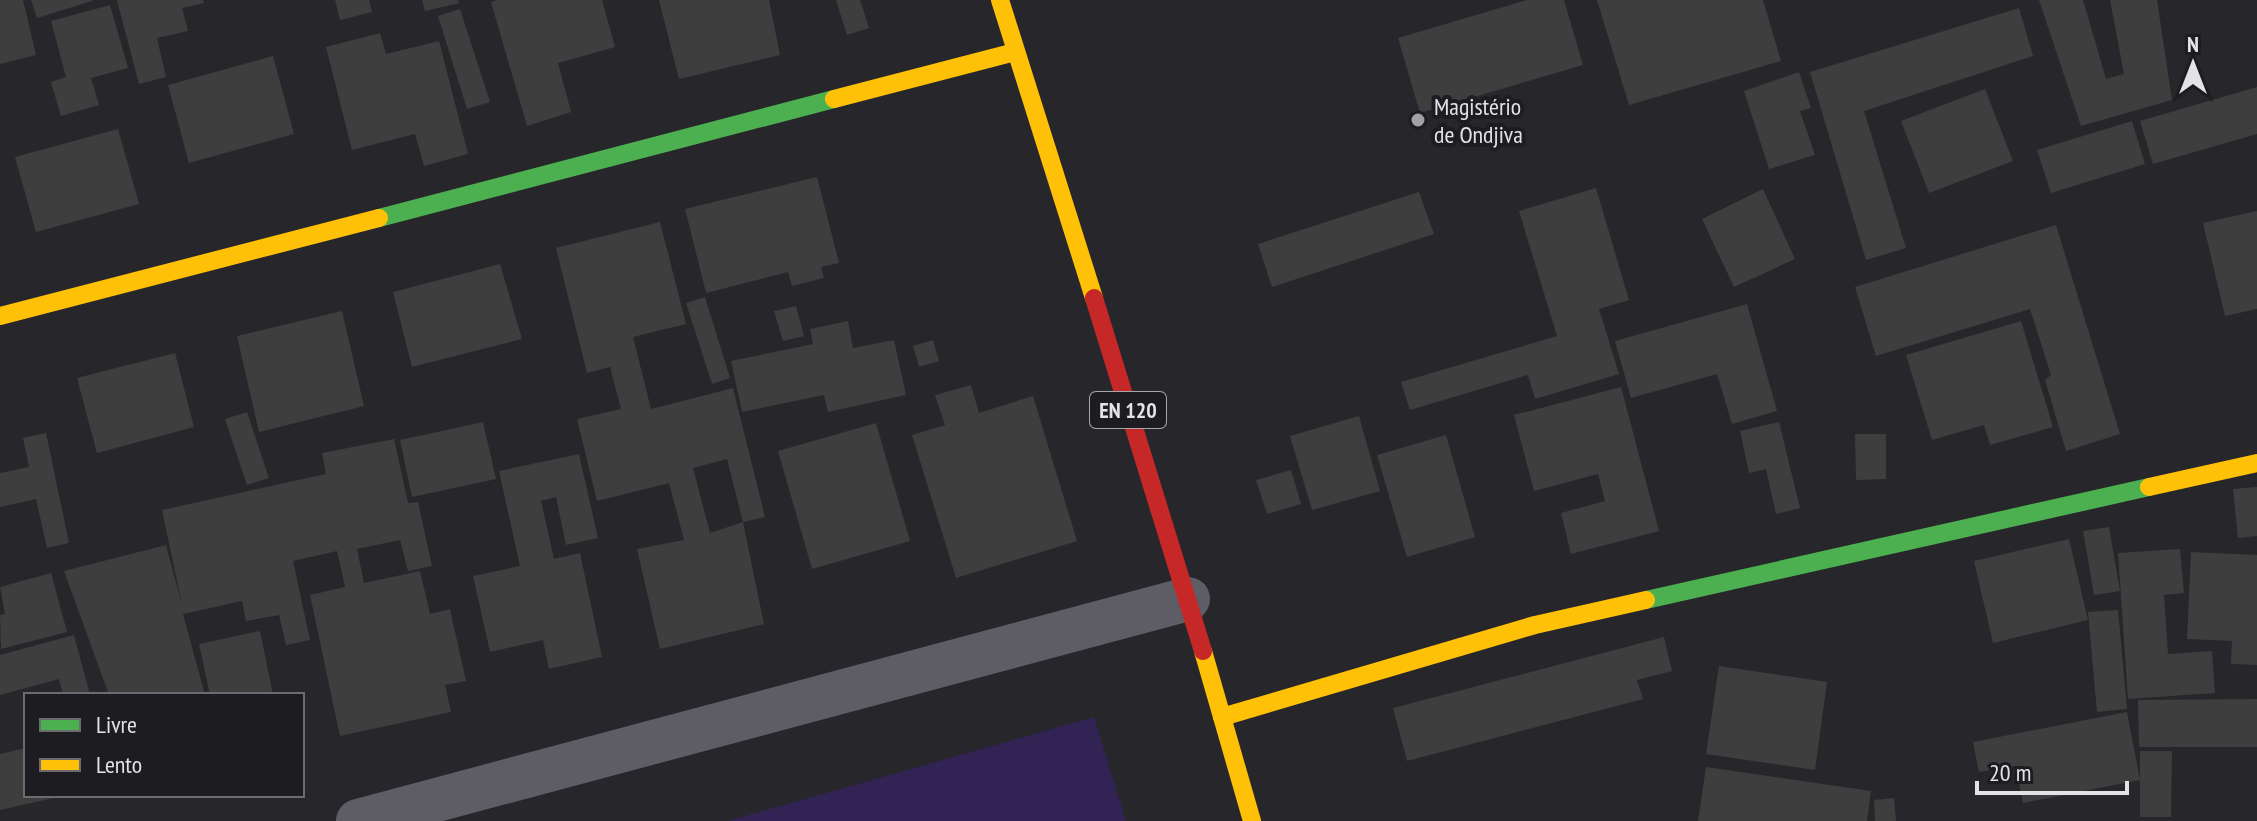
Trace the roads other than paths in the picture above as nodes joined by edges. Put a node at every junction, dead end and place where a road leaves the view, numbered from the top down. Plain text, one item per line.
1 (1000, 0) edge
2 (1015, 52) junction
3 (0, 316) edge
4 (2257, 463) edge
5 (1188, 599) junction
6 (1222, 717) junction
7 (358, 821) edge
8 (1252, 821) edge

1 - 2 street, EN 120
2 - 3 street
2 - 5 street, EN 120
4 - 6 street
5 - 6 street, EN 120
5 - 7 street
6 - 8 street, EN 120

